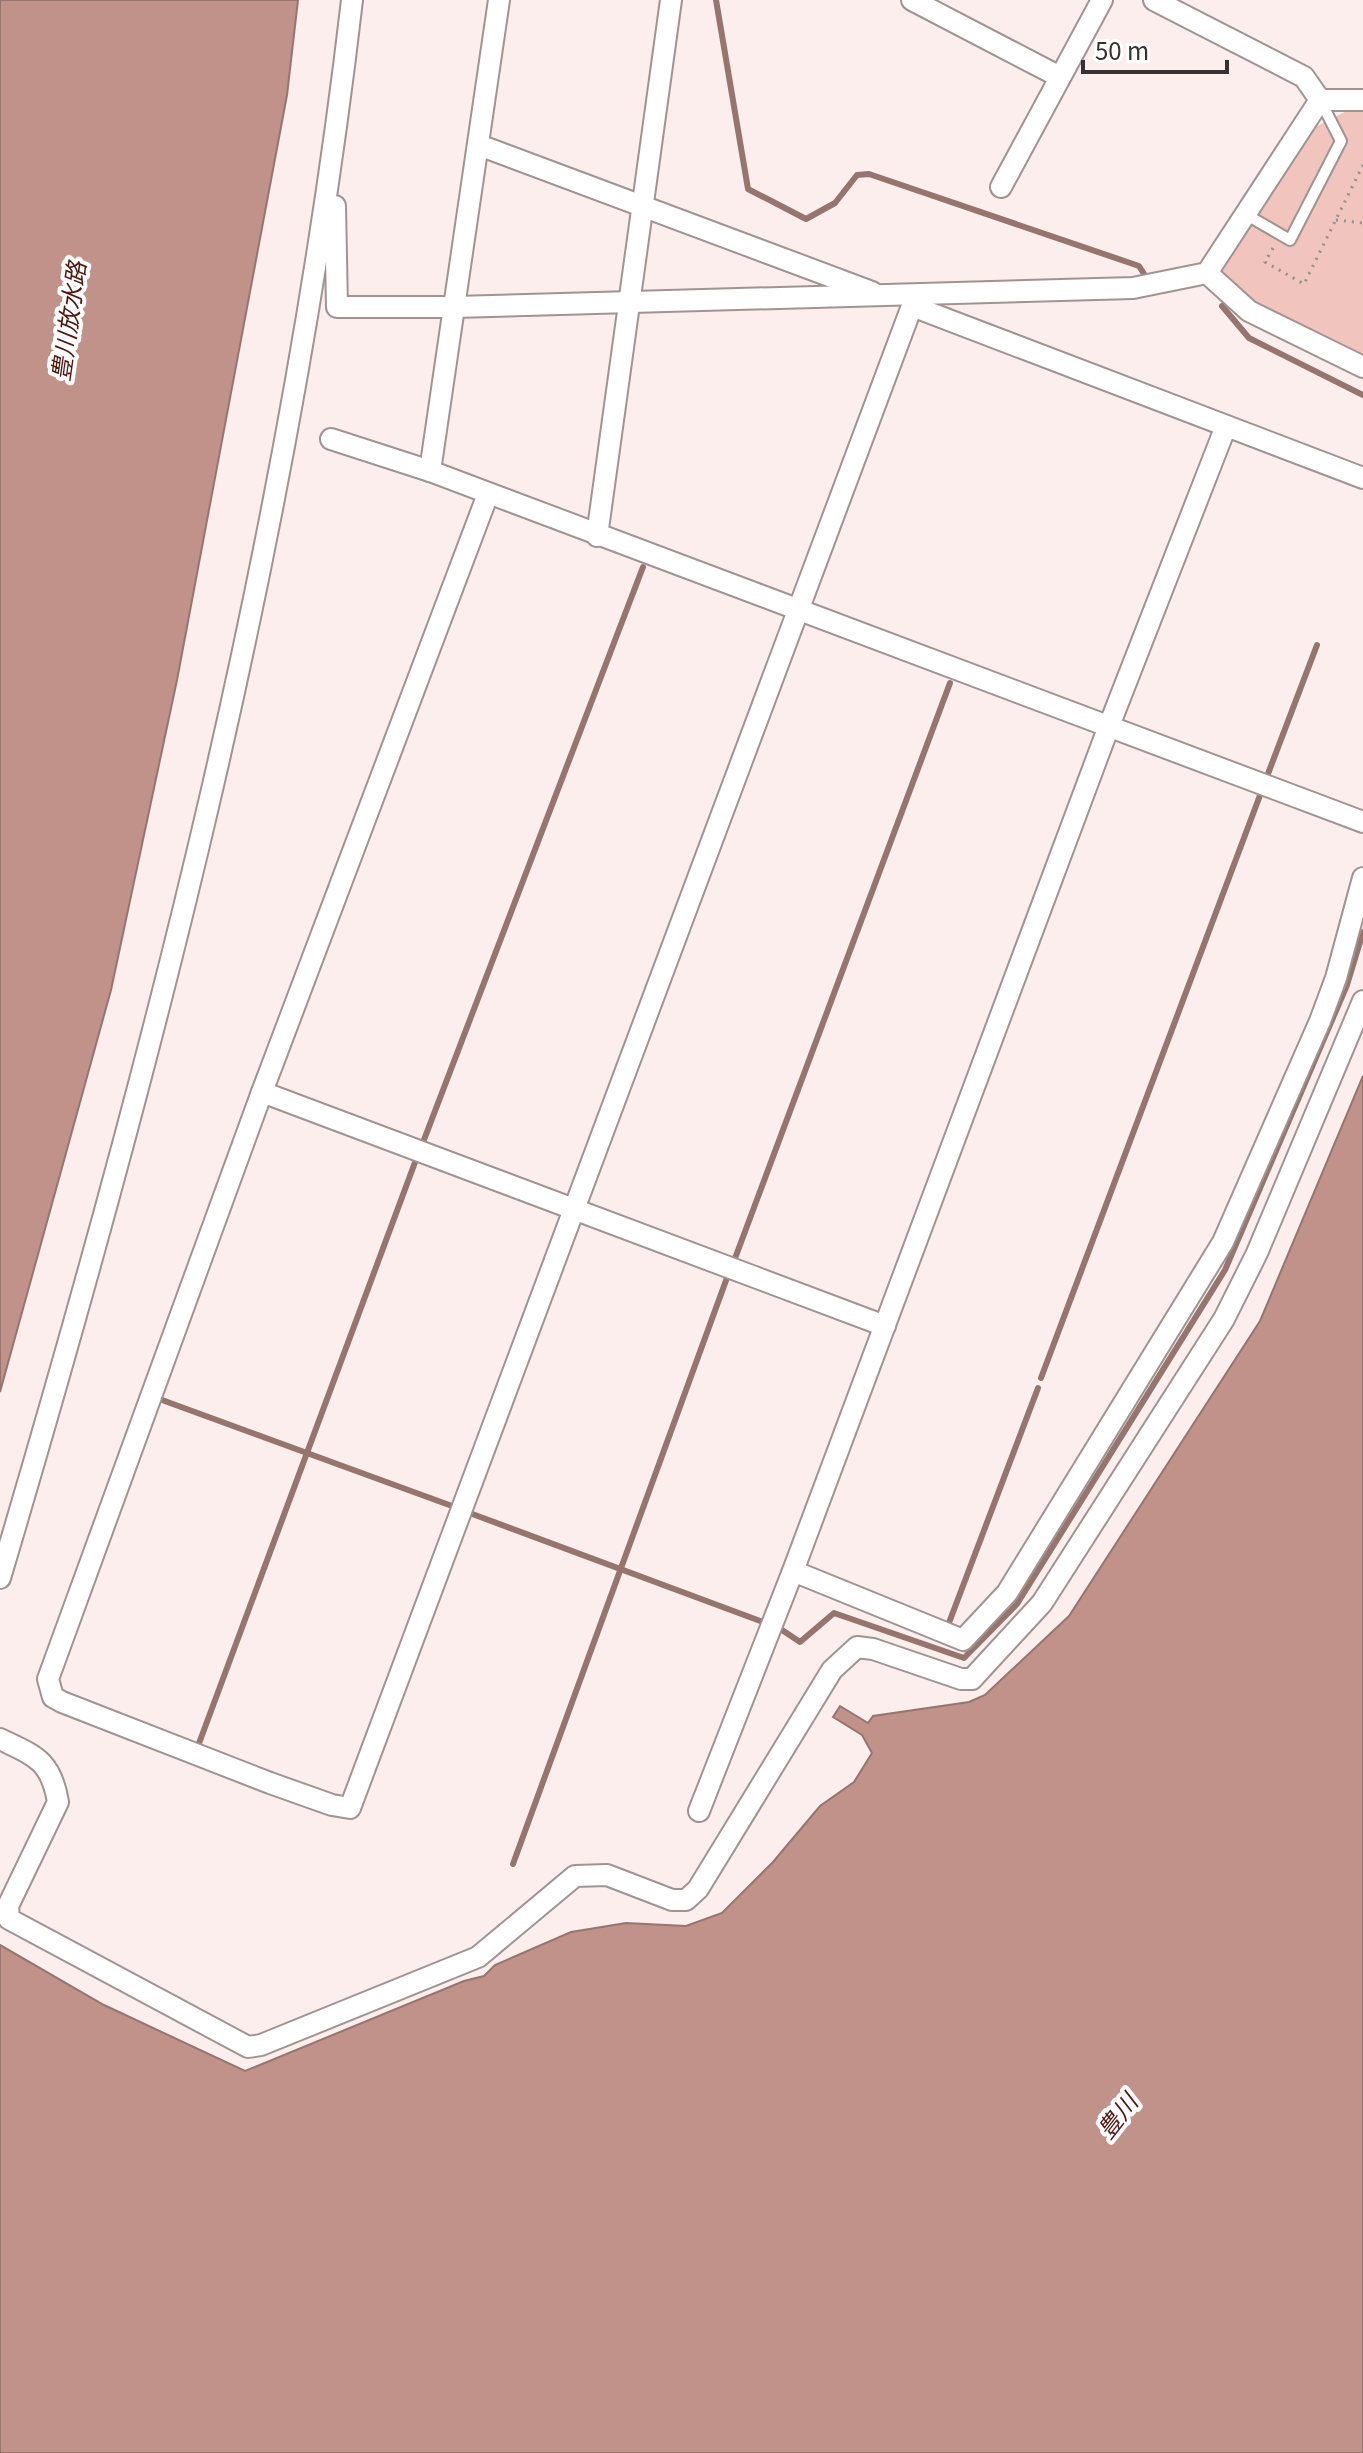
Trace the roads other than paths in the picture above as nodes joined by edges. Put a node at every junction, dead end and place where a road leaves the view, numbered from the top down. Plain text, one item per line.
1 (352, 0) edge
2 (499, 0) edge
3 (671, 0) edge
4 (912, 0) edge
5 (1102, 0) edge
6 (1154, 0) edge
7 (1060, 77) junction
8 (1320, 100) junction
9 (1363, 100) edge
10 (479, 145) junction
11 (331, 182) junction
12 (1001, 187) dead end
13 (642, 204) junction
14 (1245, 214) junction
15 (1207, 273) junction
16 (882, 296) junction
17 (915, 300) junction
18 (628, 302) junction
19 (455, 307) junction
20 (1363, 367) edge
21 (1226, 426) junction
22 (331, 439) dead end
23 (430, 471) junction
24 (1363, 478) edge
25 (488, 494) junction
26 (597, 536) junction
27 (798, 612) junction
28 (1109, 726) junction
29 (1363, 822) edge
30 (1363, 878) edge
31 (1363, 1001) edge
32 (262, 1092) junction
33 (574, 1208) junction
34 (885, 1326) junction
35 (793, 1571) junction
36 (0, 1578) edge
37 (0, 1739) edge
38 (699, 1811) dead end

1 - 11 street
2 - 10 street
3 - 13 street
4 - 7 street
5 - 7 street
6 - 8 street
7 - 12 street
8 - 9 street
8 - 14 street
8 - 14 lane
10 - 13 street
10 - 19 street
11 - 19 street
11 - 36 street
13 - 16 street
13 - 18 street
14 - 15 street
15 - 17 street
15 - 20 street
16 - 17 street
16 - 18 street
17 - 21 street
17 - 27 street
18 - 19 street
18 - 26 street
19 - 23 street
21 - 24 street
21 - 28 street
22 - 23 street
23 - 25 street
25 - 26 street
25 - 32 street
26 - 27 street
27 - 28 street
27 - 33 street
28 - 29 street
28 - 34 street
30 - 35 street
31 - 37 street
32 - 33 street
32 - 33 street
33 - 34 street
34 - 35 street
35 - 38 street

